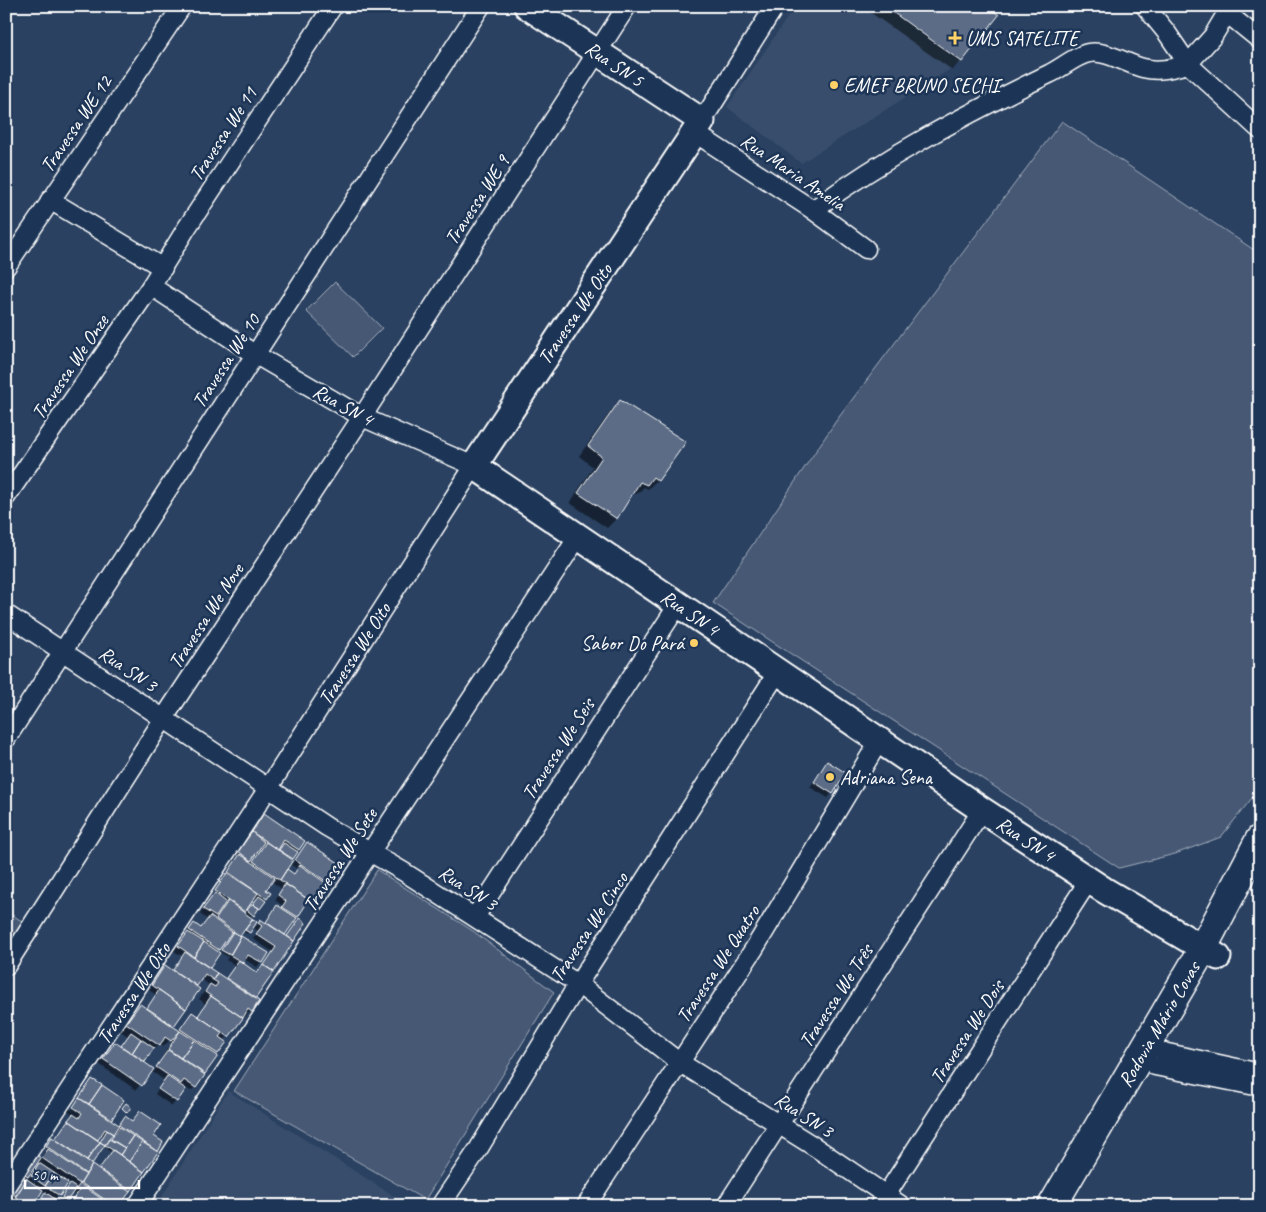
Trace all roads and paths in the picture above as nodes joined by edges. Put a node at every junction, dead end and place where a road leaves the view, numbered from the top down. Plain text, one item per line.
1 (182, 6) edge
2 (333, 6) edge
3 (481, 6) edge
4 (527, 6) edge
5 (627, 6) edge
6 (775, 6) edge
7 (1145, 6) edge
8 (1230, 10) edge
9 (1260, 40) edge
10 (596, 52) junction
11 (1188, 64) junction
12 (698, 127) junction
13 (1260, 130) edge
14 (50, 200) junction
15 (813, 210) junction
16 (866, 249) dead end
17 (6, 267) edge
18 (163, 268) junction
19 (151, 286) junction
20 (256, 355) junction
21 (362, 417) junction
22 (474, 466) junction
23 (6, 497) edge
24 (578, 537) junction
25 (678, 605) junction
26 (6, 614) edge
27 (64, 651) junction
28 (777, 673) junction
29 (164, 718) junction
30 (6, 739) edge
31 (878, 741) junction
32 (269, 787) junction
33 (982, 810) junction
34 (1260, 839) edge
35 (371, 852) junction
36 (1260, 876) edge
37 (1089, 880) junction
38 (475, 917) junction
39 (1210, 952) junction
40 (6, 966) edge
41 (578, 984) junction
42 (1159, 1059) junction
43 (680, 1062) junction
44 (1260, 1073) edge
45 (1260, 1086) edge
46 (779, 1124) junction
47 (6, 1186) edge
48 (882, 1200) edge
49 (137, 1206) edge
50 (440, 1206) edge
51 (586, 1206) edge
52 (726, 1206) edge
53 (902, 1206) edge
54 (1052, 1206) edge
55 (1072, 1206) edge

1 - 14 street, Travessa WE 12
2 - 18 street, Travessa We 11
3 - 20 street, Travessa We 10
4 - 10 main road, Rua SN 5
5 - 10 street, Travessa WE 9
6 - 12 street
7 - 11 street
8 - 9 street
8 - 11 street
10 - 12 main road, Rua SN 5
10 - 21 street, Travessa WE 9
11 - 13 street
11 - 15 street
12 - 15 street, Rua Maria Amelia
12 - 22 main road, Travessa We Oito
14 - 17 street, Travessa WE 12
14 - 18 street
15 - 16 street, Rua Maria Amelia
18 - 19 street, Travessa We 11
19 - 20 street, Rua SN 4
19 - 23 street, Travessa We Onze
20 - 21 street, Rua SN 4
20 - 27 street, Travessa We 10
21 - 22 street, Rua SN 4
21 - 29 street, Travessa We Nove
22 - 24 main road, Rua SN 4
22 - 32 street, Travessa We Oito
24 - 25 main road, Rua SN 4
24 - 35 street, Travessa We Sete
25 - 28 main road, Rua SN 4
25 - 38 street, Travessa We Seis
26 - 27 street, Rua SN 3
27 - 29 street, Rua SN 3
27 - 30 street, Travessa We 10
28 - 31 main road, Rua SN 4
28 - 41 street, Travessa We Cinco
29 - 32 street, Rua SN 3
29 - 40 street, Travessa We Nove
31 - 33 main road, Rua SN 4
31 - 43 street, Travessa We Quatro
32 - 35 street, Rua SN 3
32 - 47 street, Travessa We Oito
33 - 37 main road, Rua SN 4
33 - 46 street, Travessa We Três
34 - 39 main road, Rodovia Mário Covas
35 - 38 street, Rua SN 3
35 - 49 street, Travessa We Sete
36 - 39 main road, Rodovia Mário Covas
37 - 39 main road, Rua SN 4
37 - 48 street, Travessa We Dois
38 - 41 street, Rua SN 3
39 - 42 main road, Rodovia Mário Covas
39 - 54 main road, Rodovia Mário Covas
41 - 43 street, Rua SN 3
41 - 50 street, Travessa We Cinco
42 - 44 street
42 - 45 street
42 - 55 main road, Rodovia Mário Covas
43 - 46 street, Rua SN 3
43 - 51 street, Travessa We Quatro
46 - 48 street, Rua SN 3
46 - 52 street, Travessa We Três
48 - 53 street, Rua SN 3

